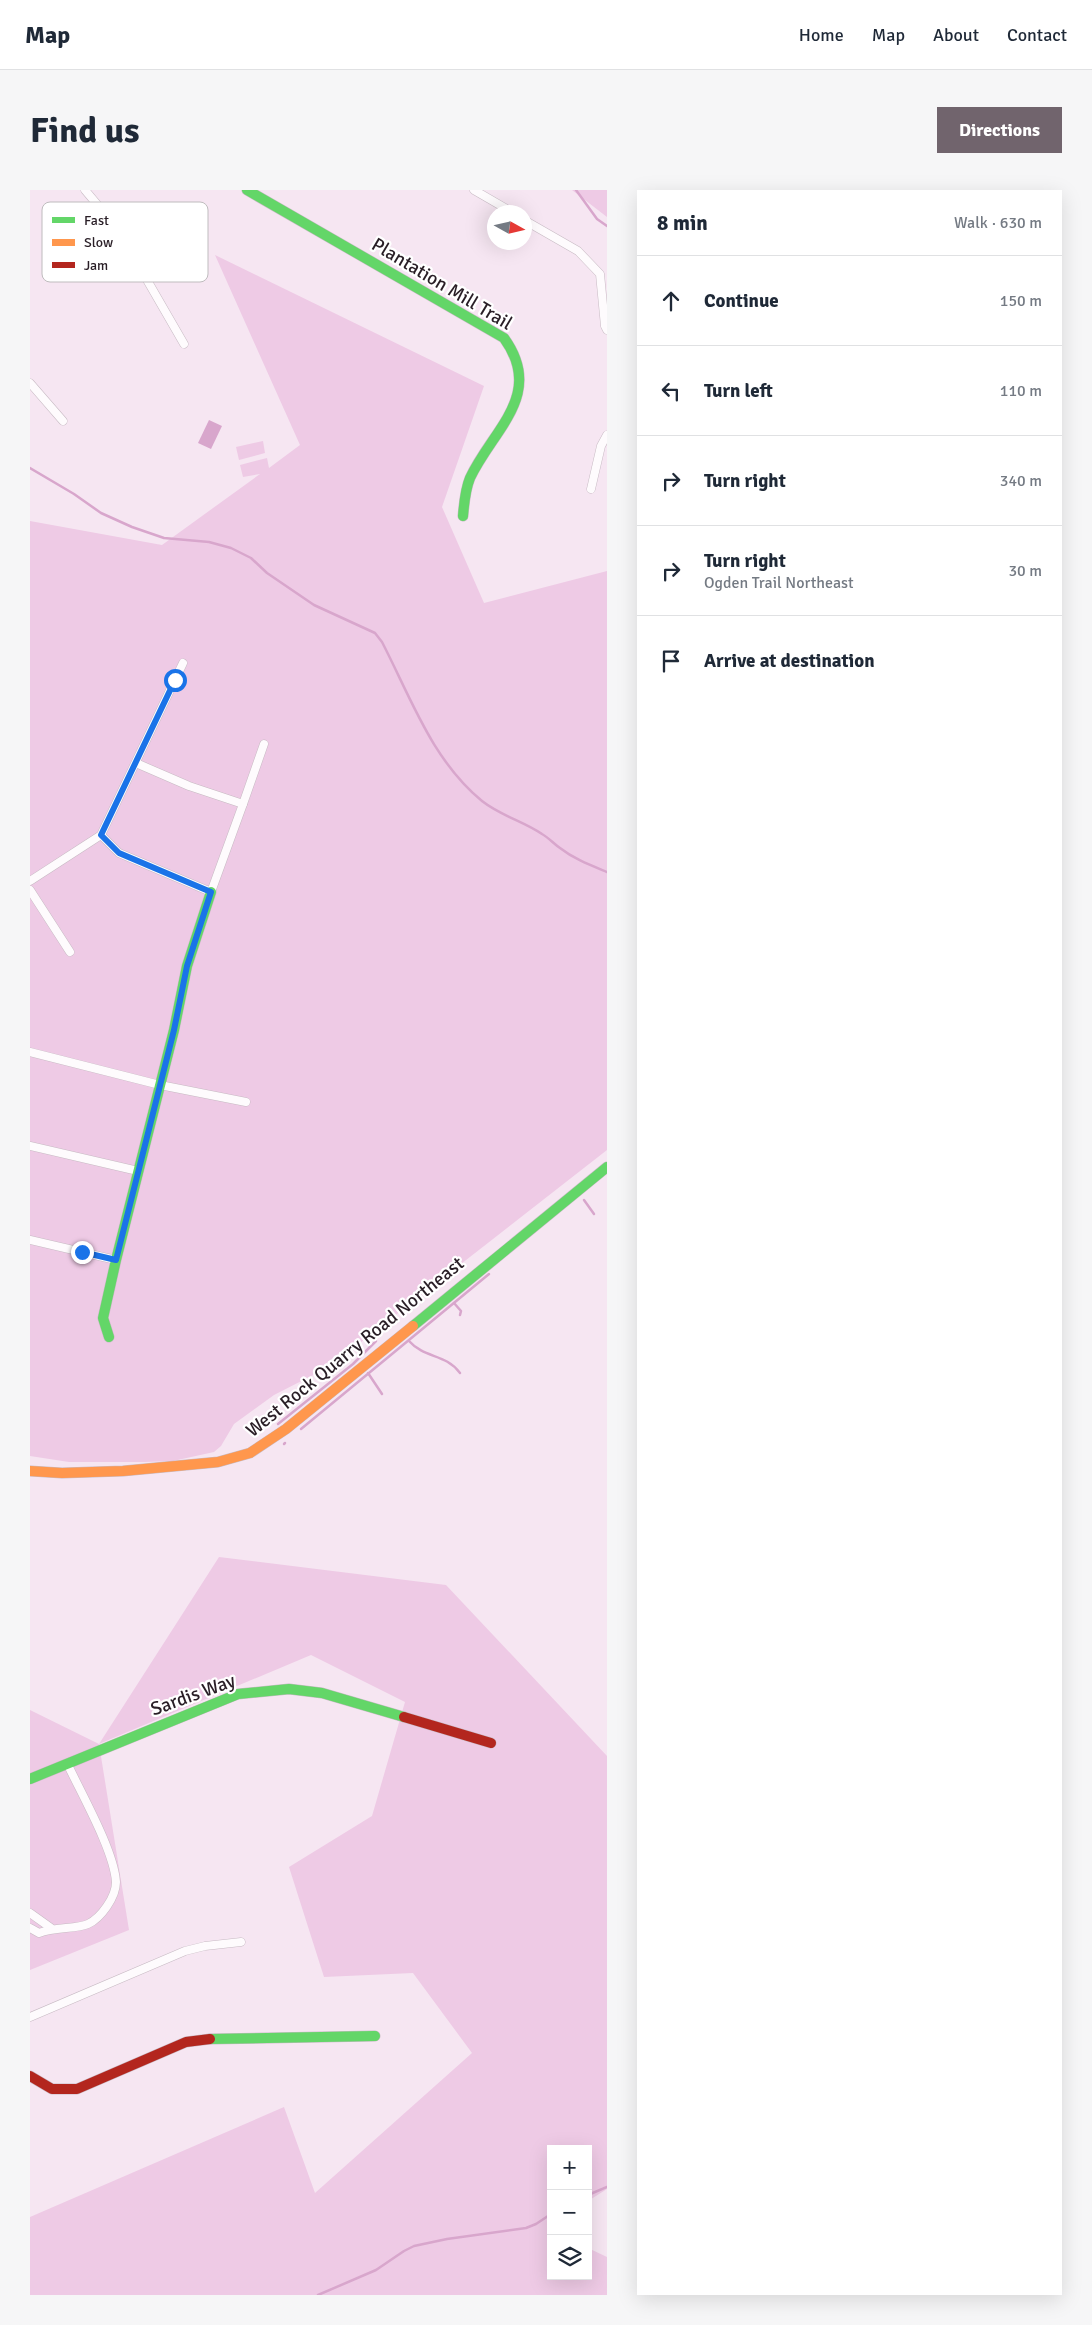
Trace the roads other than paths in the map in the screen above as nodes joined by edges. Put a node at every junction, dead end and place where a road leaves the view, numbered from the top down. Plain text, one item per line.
1 (85, 190) edge
2 (247, 190) edge
3 (474, 190) edge
4 (95, 202) edge
5 (500, 205) edge
6 (532, 225) edge
7 (148, 282) edge
8 (607, 330) edge
9 (184, 344) dead end
10 (30, 383) edge
11 (63, 421) dead end
12 (607, 435) edge
13 (591, 489) dead end
14 (463, 516) dead end
15 (183, 663) dead end
16 (264, 744) dead end
17 (136, 764) junction
18 (243, 804) junction
19 (101, 835) junction
20 (30, 881) edge
21 (30, 890) edge
22 (211, 892) junction
23 (70, 952) dead end
24 (30, 1052) edge
25 (160, 1085) junction
26 (246, 1102) dead end
27 (30, 1146) edge
28 (607, 1167) edge
29 (138, 1171) junction
30 (30, 1240) edge
31 (116, 1260) junction
32 (109, 1337) dead end
33 (30, 1471) edge
34 (491, 1743) dead end
35 (68, 1765) junction
36 (30, 1779) edge
37 (30, 1912) edge
38 (30, 1928) edge
39 (51, 1928) junction
40 (241, 1942) dead end
41 (30, 2017) edge
42 (375, 2036) dead end
43 (30, 2076) edge

1 - 4 street
2 - 14 street, Plantation Mill Trail
3 - 5 street
6 - 8 street
7 - 9 street
10 - 11 street
12 - 13 street
15 - 17 street
16 - 18 street
17 - 18 street
17 - 19 street
18 - 22 street
19 - 20 street
19 - 22 street
21 - 23 street
22 - 25 street
24 - 25 street
25 - 26 street
25 - 29 street
27 - 29 street
28 - 33 street, West Rock Quarry Road Northeast
29 - 31 street
30 - 31 street
31 - 32 street
34 - 35 street, Sardis Way
35 - 36 street, Sardis Way
35 - 39 street
37 - 39 street
38 - 39 street
40 - 41 street
42 - 43 street

